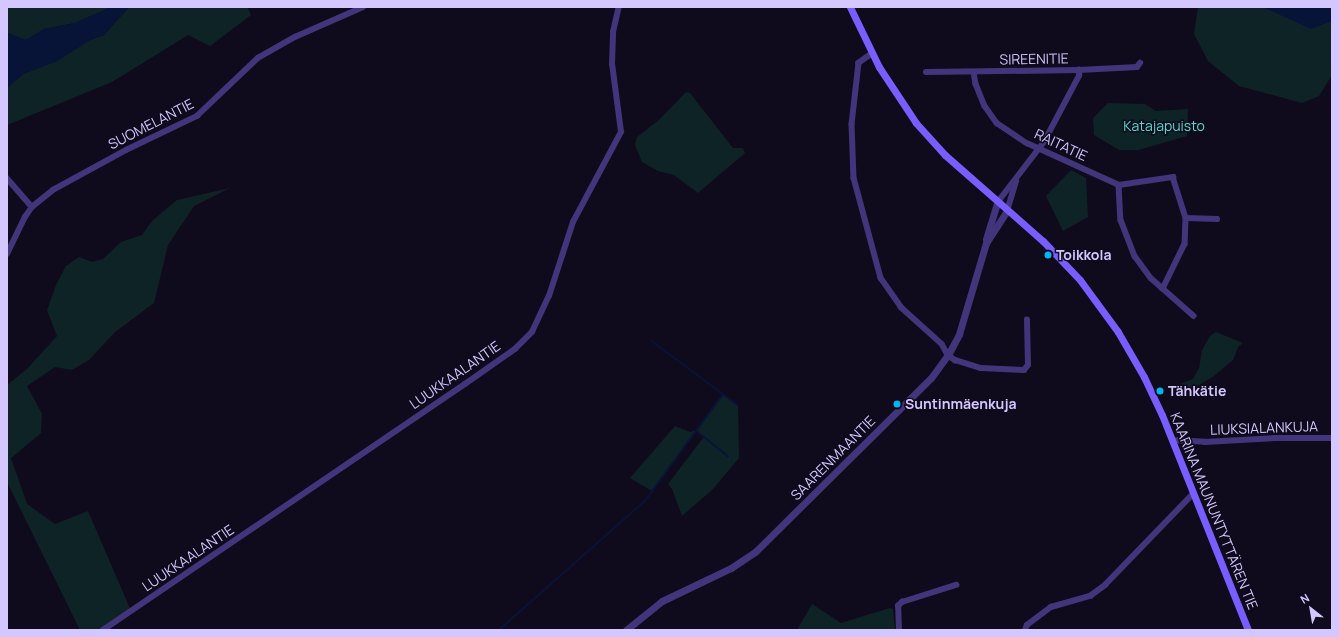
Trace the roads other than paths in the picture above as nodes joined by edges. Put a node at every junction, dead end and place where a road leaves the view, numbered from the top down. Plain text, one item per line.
1 (363, 7) edge
2 (619, 7) edge
3 (850, 7) edge
4 (872, 54) junction
5 (1140, 63) dead end
6 (1079, 70) junction
7 (926, 72) dead end
8 (974, 72) junction
9 (1039, 149) junction
10 (7, 178) edge
11 (1016, 180) junction
12 (1119, 185) junction
13 (997, 203) junction
14 (32, 207) junction
15 (1007, 211) junction
16 (1186, 218) junction
17 (1217, 219) dead end
18 (986, 243) junction
19 (7, 254) edge
20 (1163, 289) junction
21 (1194, 316) dead end
22 (1027, 320) dead end
23 (948, 356) junction
24 (1332, 438) edge
25 (1172, 440) junction
26 (1194, 494) junction
27 (956, 585) dead end
28 (103, 630) edge
29 (626, 630) edge
30 (899, 630) edge
31 (1025, 630) edge
32 (1248, 630) edge

1 - 14 street, SUOMELANTIE
2 - 28 street, LUUKKAALANTIE
3 - 4 main road, KAARINA MAUNUNTYTTÄREN TIE
4 - 13 main road, KAARINA MAUNUNTYTTÄREN TIE
4 - 23 street
5 - 6 street, SIREENITIE
6 - 8 street, SIREENITIE
6 - 9 street
7 - 8 street, SIREENITIE
8 - 9 street, RAITATIE
9 - 11 street
9 - 12 street, RAITATIE
10 - 14 street
11 - 13 street
11 - 15 street
12 - 16 street
12 - 20 street
13 - 15 main road, KAARINA MAUNUNTYTTÄREN TIE
13 - 18 street, SAARENMAANTIE
14 - 19 street, SUOMELANTIE
15 - 18 street, SAARENMAANTIE
15 - 25 main road, KAARINA MAUNUNTYTTÄREN TIE
16 - 17 street
16 - 20 street
18 - 23 street, SAARENMAANTIE
20 - 21 street
22 - 23 street
23 - 29 street, SAARENMAANTIE
24 - 25 street, LIUKSIALANKUJA
25 - 26 main road, KAARINA MAUNUNTYTTÄREN TIE
26 - 31 street
26 - 32 main road, KAARINA MAUNUNTYTTÄREN TIE
27 - 30 street

